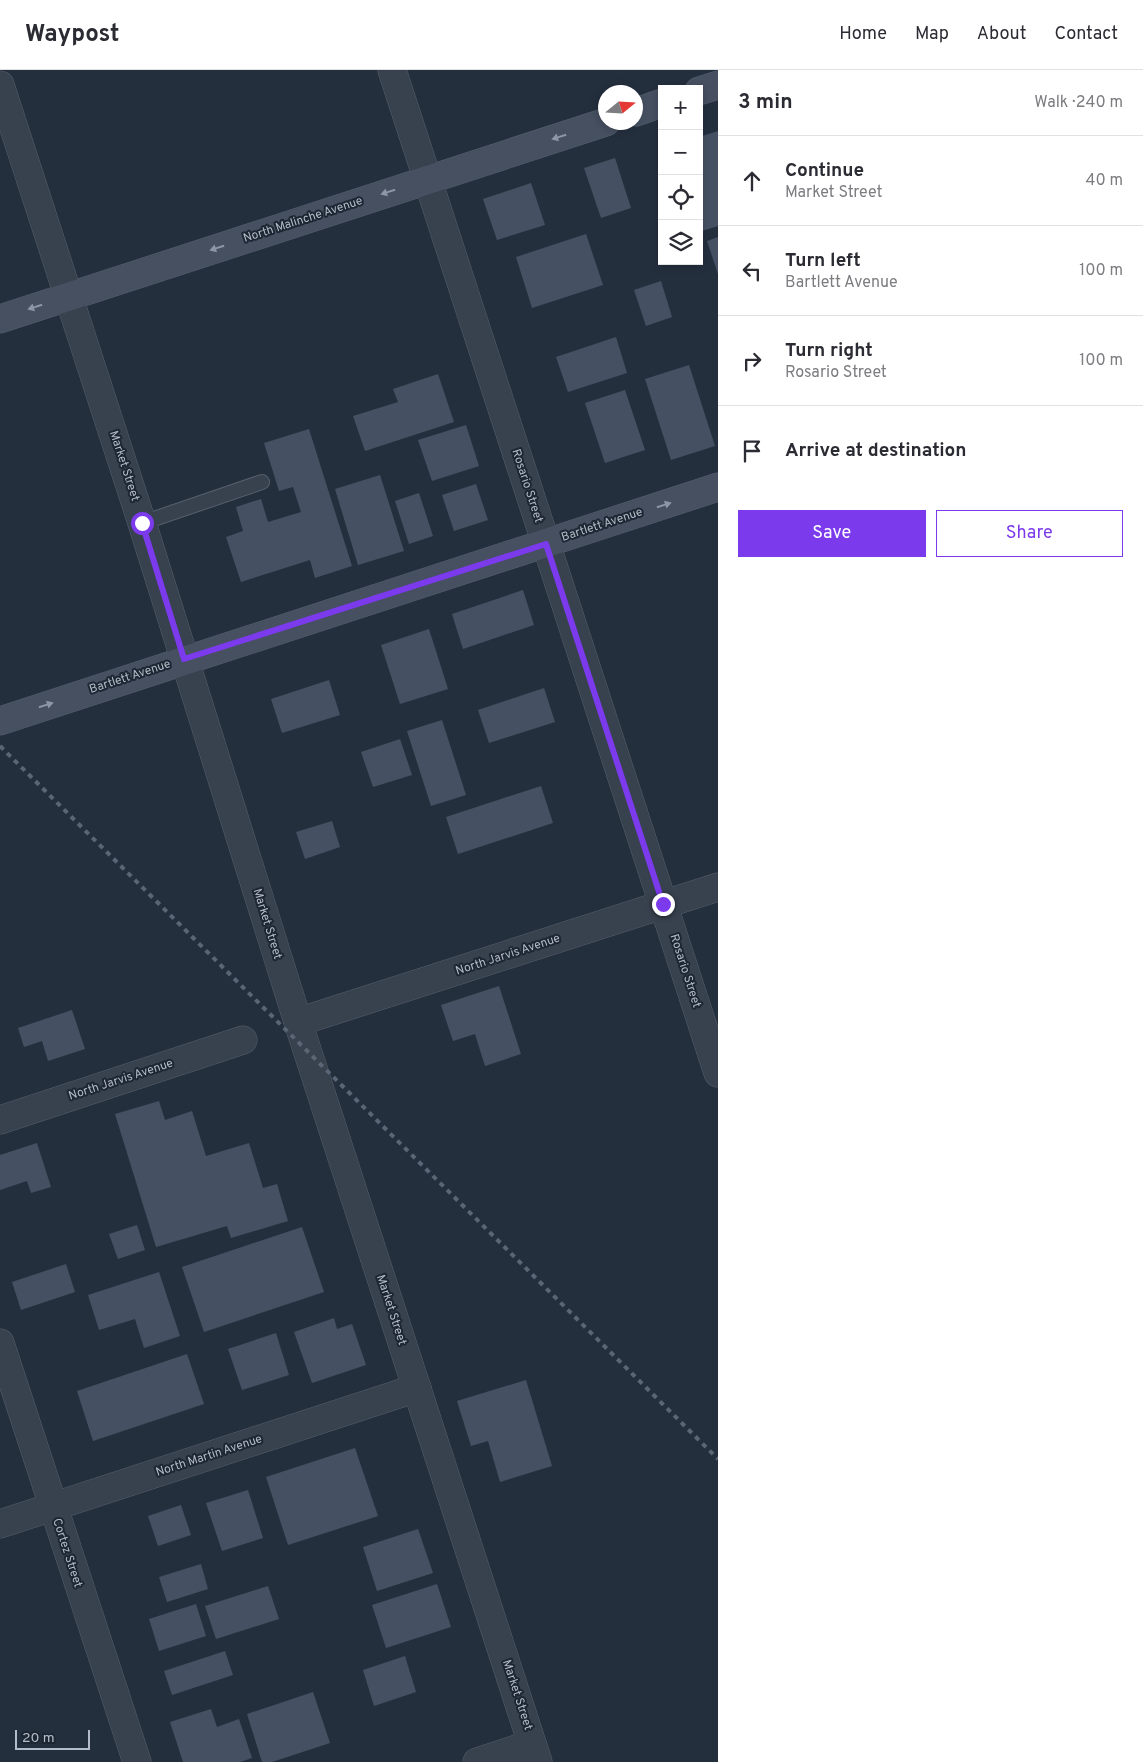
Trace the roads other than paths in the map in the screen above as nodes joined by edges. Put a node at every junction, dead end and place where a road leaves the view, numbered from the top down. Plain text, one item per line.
1 (392, 70) edge
2 (0, 85) edge
3 (718, 85) edge
4 (703, 90) edge
5 (658, 105) edge
6 (643, 110) edge
7 (598, 125) edge
8 (428, 179) junction
9 (69, 296) junction
10 (0, 319) edge
11 (262, 482) dead end
12 (718, 487) edge
13 (142, 523) junction
14 (546, 544) junction
15 (184, 659) junction
16 (0, 721) edge
17 (718, 887) edge
18 (663, 904) junction
19 (298, 1022) junction
20 (243, 1040) dead end
21 (718, 1073) edge
22 (0, 1120) edge
23 (0, 1343) edge
24 (417, 1388) junction
25 (52, 1507) junction
26 (0, 1524) edge
27 (535, 1753) edge
28 (137, 1762) edge
29 (477, 1762) edge

1 - 8 street, Rosario Street
2 - 9 street, Market Street
3 - 4 main road
5 - 6 main road
7 -> 8 main road, North Malinche Avenue
8 -> 9 main road, North Malinche Avenue
8 - 14 street, Rosario Street
9 -> 10 main road, North Malinche Avenue
9 - 13 street, Market Street
11 - 13 lane
14 -> 12 main road, Bartlett Avenue
13 - 15 street, Market Street
14 - 15 main road, Bartlett Avenue
14 - 18 street, Rosario Street
16 -> 15 main road, Bartlett Avenue
15 - 19 street, Market Street
17 - 18 street, North Jarvis Avenue
18 - 19 street, North Jarvis Avenue
18 - 21 street, Rosario Street
19 - 24 street, Market Street
20 - 22 street, North Jarvis Avenue
23 - 25 street, Cortez Street
24 - 25 street, North Martin Avenue
24 - 27 street, Market Street
25 - 26 street, North Martin Avenue
25 - 28 street, Cortez Street
27 - 29 street

